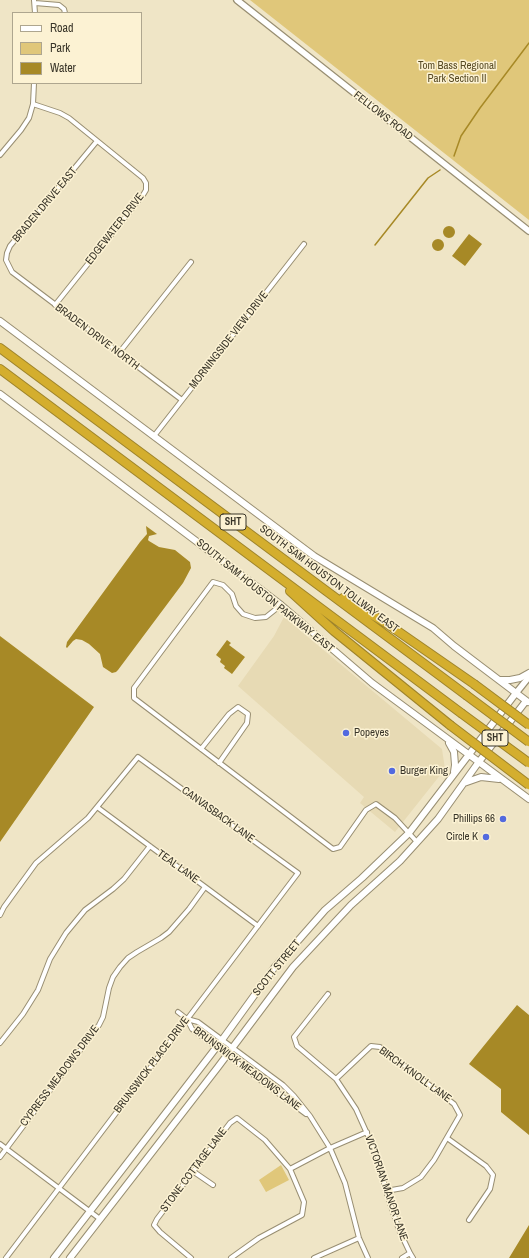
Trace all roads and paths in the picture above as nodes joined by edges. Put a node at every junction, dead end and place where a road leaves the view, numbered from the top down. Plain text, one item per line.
1 (236, 0) edge
2 (35, 2) edge
3 (65, 12) edge
4 (34, 84) edge
5 (33, 104) junction
6 (97, 141) junction
7 (0, 155) edge
8 (529, 231) edge
9 (304, 244) dead end
10 (191, 262) dead end
11 (12, 272) joint
12 (55, 305) junction
13 (0, 321) edge
14 (0, 348) edge
15 (119, 353) junction
16 (0, 369) edge
17 (0, 394) edge
18 (182, 400) junction
19 (154, 436) junction
20 (246, 552) junction
21 (307, 576) junction
22 (281, 605) junction
23 (529, 672) edge
24 (529, 677) edge
25 (499, 680) junction
26 (516, 693) junction
27 (528, 700) edge
28 (529, 725) edge
29 (448, 740) junction
30 (529, 742) edge
31 (201, 750) junction
32 (468, 755) junction
33 (219, 763) junction
34 (478, 763) junction
35 (529, 763) edge
36 (453, 774) junction
37 (502, 780) junction
38 (464, 783) junction
39 (529, 785) edge
40 (529, 799) edge
41 (97, 807) junction
42 (409, 833) junction
43 (417, 842) junction
44 (150, 846) junction
45 (298, 873) joint
46 (205, 887) junction
47 (342, 895) junction
48 (351, 906) junction
49 (0, 915) edge
50 (258, 926) junction
51 (328, 994) dead end
52 (178, 1012) dead end
53 (187, 1019) junction
54 (222, 1040) junction
55 (0, 1043) edge
56 (216, 1047) junction
57 (233, 1048) junction
58 (227, 1055) junction
59 (336, 1079) junction
60 (310, 1116) junction
61 (367, 1132) junction
62 (447, 1138) junction
63 (0, 1144) edge
64 (330, 1148) junction
65 (6, 1149) junction
66 (0, 1157) edge
67 (290, 1169) junction
68 (194, 1172) junction
69 (213, 1185) dead end
70 (59, 1188) junction
71 (386, 1190) junction
72 (90, 1211) junction
73 (100, 1219) junction
74 (469, 1220) dead end
75 (359, 1238) junction
76 (410, 1253) junction
77 (6, 1258) edge
78 (54, 1258) edge
79 (70, 1258) edge
80 (192, 1258) edge
81 (231, 1258) edge
82 (314, 1258) edge
83 (368, 1258) edge
84 (402, 1258) edge
85 (413, 1258) edge

1 - 8 street, FELLOWS ROAD
2 - 3 street
4 - 5 street
5 - 6 street
5 - 7 street
6 - 11 street, BRADEN DRIVE EAST
6 - 12 street, EDGEWATER DRIVE
9 - 18 street, MORNINGSIDE VIEW DRIVE
10 - 15 street
11 - 12 street, BRADEN DRIVE NORTH
12 - 15 street, BRADEN DRIVE NORTH
13 - 19 main road
14 - 21 highway, SOUTH SAM HOUSTON TOLLWAY EAST / SHT
15 - 18 street, BRADEN DRIVE NORTH
16 - 20 highway, SHT
17 - 22 main road, SOUTH SAM HOUSTON PARKWAY EAST
18 - 19 street, MORNINGSIDE VIEW DRIVE
19 - 25 main road
20 - 35 highway, SHT, bridge
20 - 39 highway, bridge
21 - 28 highway, bridge
21 - 30 highway, SOUTH SAM HOUSTON TOLLWAY EAST / SHT, bridge
22 - 29 main road, SOUTH SAM HOUSTON PARKWAY EAST
22 - 31 street
23 - 25 main road
24 - 26 street
25 - 26 main road
26 - 27 main road
26 - 32 main road, SCOTT STREET
27 - 34 main road, SCOTT STREET
29 - 32 main road, SOUTH SAM HOUSTON PARKWAY EAST
29 - 36 main road
31 - 33 street
31 - 33 street
32 - 34 main road, SOUTH SAM HOUSTON PARKWAY EAST
32 - 36 main road, SCOTT STREET
33 - 42 street
34 - 37 main road, SOUTH SAM HOUSTON PARKWAY EAST
34 - 38 main road, SCOTT STREET
36 - 42 main road, SCOTT STREET
37 - 38 main road
37 - 40 main road, SOUTH SAM HOUSTON PARKWAY EAST
38 - 43 main road, SCOTT STREET
41 - 44 street, TEAL LANE
41 - 45 street, CANVASBACK LANE
41 - 49 street
42 - 43 street
42 - 47 main road, SCOTT STREET
43 - 48 main road, SCOTT STREET
44 - 46 street, TEAL LANE
44 - 55 street
45 - 50 street, BRUNSWICK PLACE DRIVE
46 - 50 street, TEAL LANE
46 - 65 street, CYPRESS MEADOWS DRIVE
47 - 48 main road
47 - 54 main road, SCOTT STREET
48 - 57 main road, SCOTT STREET
50 - 53 street, BRUNSWICK PLACE DRIVE
51 - 59 street, VICTORIAN MANOR LANE
52 - 53 street, BRUNSWICK MEADOWS LANE
53 - 54 street, BRUNSWICK MEADOWS LANE
53 - 56 street, BRUNSWICK MEADOWS LANE
53 - 70 street, BRUNSWICK PLACE DRIVE
54 - 56 main road, SCOTT STREET
54 - 57 street, BRUNSWICK MEADOWS LANE
56 - 58 street, BRUNSWICK MEADOWS LANE
56 - 72 main road, SCOTT STREET
57 - 58 main road, SCOTT STREET
57 - 60 street, BRUNSWICK MEADOWS LANE
58 - 60 street, BRUNSWICK MEADOWS LANE
58 - 73 main road, SCOTT STREET
59 - 61 street, VICTORIAN MANOR LANE
59 - 62 street, BIRCH KNOLL LANE
60 - 64 street, BRUNSWICK MEADOWS LANE
61 - 64 street
61 - 71 street, VICTORIAN MANOR LANE
62 - 71 street, BIRCH KNOLL LANE
62 - 74 street
63 - 65 street
64 - 67 street
64 - 75 street, BRUNSWICK MEADOWS LANE
65 - 66 street, CYPRESS MEADOWS DRIVE
65 - 70 street
67 - 68 street, STONE COTTAGE LANE
67 - 81 street
68 - 69 street
68 - 80 street, STONE COTTAGE LANE
70 - 72 street
70 - 77 street, BRUNSWICK PLACE DRIVE
71 - 76 street, VICTORIAN MANOR LANE
72 - 73 street
72 - 78 main road, SCOTT STREET
73 - 79 main road, SCOTT STREET
75 - 82 street
75 - 83 street, BRUNSWICK MEADOWS LANE
76 - 84 street
76 - 85 street, VICTORIAN MANOR LANE

